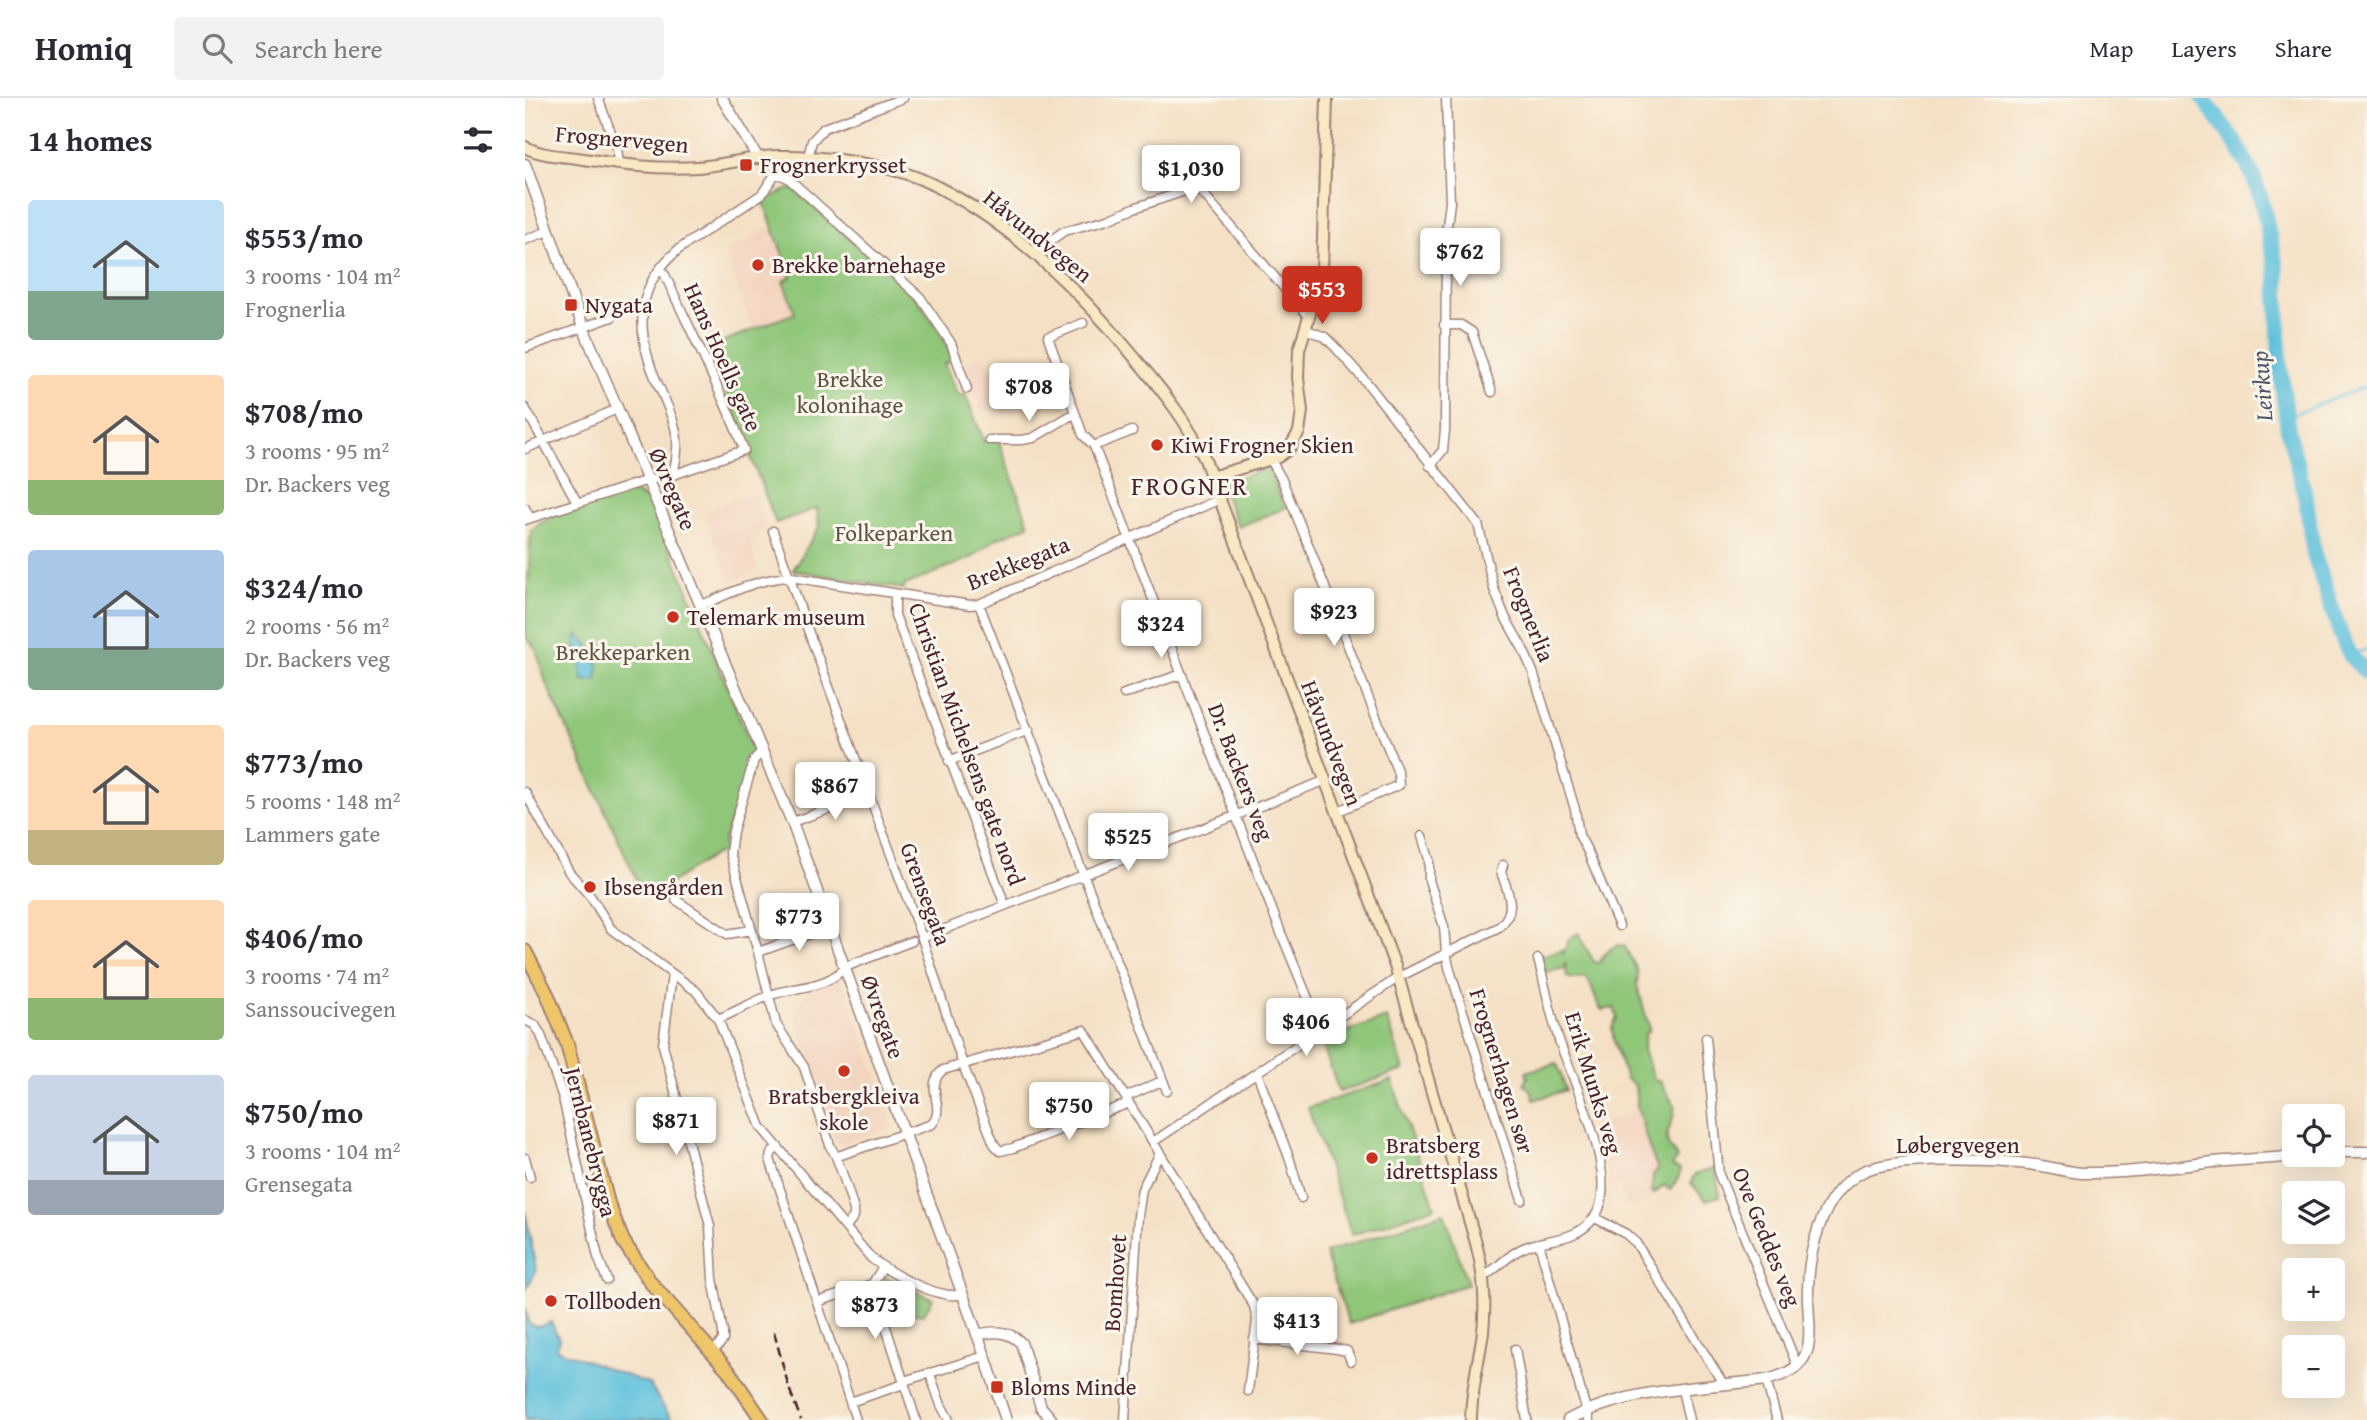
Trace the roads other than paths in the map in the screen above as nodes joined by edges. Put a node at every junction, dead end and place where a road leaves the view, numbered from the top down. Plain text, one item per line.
1 (598, 98) edge
2 (722, 98) edge
3 (903, 98) edge
4 (1327, 98) edge
5 (1446, 98) edge
6 (525, 147) edge
7 (772, 157) junction
8 (758, 158) junction
9 (808, 158) junction
10 (525, 164) edge
11 (619, 164) junction
12 (776, 173) junction
13 (548, 232) junction
14 (525, 240) edge
15 (1033, 253) junction
16 (660, 268) junction
17 (1308, 316) junction
18 (612, 317) dead end
19 (1083, 323) dead end
20 (1444, 325) junction
21 (583, 327) junction
22 (1305, 329) junction
23 (525, 348) edge
24 (967, 389) dead end
25 (1492, 392) dead end
26 (525, 408) edge
27 (617, 409) junction
28 (1075, 414) junction
29 (1132, 431) dead end
30 (543, 439) junction
31 (989, 440) dead end
32 (1094, 446) junction
33 (525, 449) edge
34 (1271, 460) junction
35 (1430, 466) junction
36 (673, 475) junction
37 (1211, 477) junction
38 (648, 480) junction
39 (1218, 500) junction
40 (577, 502) junction
41 (525, 508) edge
42 (528, 519) edge
43 (773, 531) dead end
44 (1130, 538) junction
45 (791, 577) junction
46 (895, 595) junction
47 (979, 604) junction
48 (702, 605) junction
49 (1182, 674) junction
50 (1124, 694) dead end
51 (1029, 730) junction
52 (762, 751) junction
53 (949, 761) junction
54 (1324, 781) junction
55 (525, 792) edge
56 (869, 795) junction
57 (1336, 812) junction
58 (1237, 816) junction
59 (792, 822) junction
60 (1422, 836) dead end
61 (1503, 865) dead end
62 (1084, 875) junction
63 (676, 900) dead end
64 (1005, 905) junction
65 (1619, 926) dead end
66 (829, 927) junction
67 (752, 930) junction
68 (922, 938) junction
69 (912, 941) dead end
70 (525, 951) edge
71 (758, 952) junction
72 (1445, 952) junction
73 (1538, 960) dead end
74 (845, 967) junction
75 (673, 974) junction
76 (1399, 978) junction
77 (768, 996) junction
78 (717, 1019) junction
79 (525, 1020) edge
80 (1321, 1030) junction
81 (1706, 1038) dead end
82 (963, 1065) junction
83 (1257, 1073) junction
84 (1162, 1080) junction
85 (1167, 1091) dead end
86 (1127, 1100) junction
87 (905, 1133) junction
88 (1153, 1142) junction
89 (777, 1147) junction
90 (2345, 1152) edge
91 (2367, 1152) edge
92 (1160, 1153) junction
93 (838, 1156) junction
94 (525, 1157) edge
95 (2282, 1157) edge
96 (530, 1177) dead end
97 (1301, 1198) dead end
98 (1522, 1200) dead end
99 (1595, 1218) junction
100 (846, 1227) junction
101 (1539, 1244) junction
102 (883, 1267) junction
103 (1483, 1277) junction
104 (607, 1280) dead end
105 (872, 1284) junction
106 (963, 1294) junction
107 (817, 1302) junction
108 (977, 1335) junction
109 (1254, 1339) junction
110 (1515, 1349) dead end
111 (713, 1352) junction
112 (985, 1356) junction
113 (1352, 1361) dead end
114 (1797, 1365) junction
115 (930, 1374) junction
116 (1766, 1380) junction
117 (904, 1383) junction
118 (1724, 1385) junction
119 (1682, 1390) junction
120 (1248, 1391) dead end
121 (850, 1402) junction
122 (1588, 1415) edge
123 (762, 1420) edge
124 (856, 1420) edge
125 (916, 1420) edge
126 (949, 1420) edge
127 (1006, 1420) edge
128 (1052, 1420) edge
129 (1125, 1420) edge
130 (1471, 1420) edge
131 (1527, 1420) edge
132 (1568, 1420) edge
133 (1689, 1420) edge
134 (1777, 1420) edge

1 - 11 street
2 - 8 street
3 - 9 street
4 - 17 main road
5 - 20 street
6 - 11 main road, Frognervegen
7 - 8 main road, Håvundvegen
7 - 9 main road, Håvundvegen
7 - 12 street
8 - 11 main road, Frognervegen
9 - 15 main road, Håvundvegen
10 - 13 street, Øvregate
12 - 16 street
12 - 24 street
13 - 14 street
13 - 21 street, Øvregate
15 - 17 street
15 - 37 main road, Håvundvegen
16 - 36 street
16 - 36 street, Hans Hoells gate
17 - 22 main road
18 - 21 street
19 - 28 street, Dr. Backers veg
20 - 25 street
20 - 35 street
21 - 23 street
21 - 27 street, Øvregate
22 - 34 main road
22 - 35 street, Frognerlia
26 - 30 street
27 - 30 street
27 - 38 street, Øvregate
28 - 31 street
28 - 32 street, Dr. Backers veg
29 - 32 street
30 - 33 street
30 - 40 street
32 - 44 street, Dr. Backers veg
34 - 37 main road
34 - 57 street
35 - 65 street, Frognerlia
36 - 38 street, Hans Hoells gate
37 - 39 main road, Håvundvegen
38 - 40 street, Hans Hoells gate
38 - 48 street, Øvregate
39 - 44 street, Brekkegata
39 - 54 main road, Håvundvegen
40 - 42 street, Hans Hoells gate
41 - 42 street
43 - 45 street, Grensegata
44 - 47 street, Brekkegata
44 - 49 street, Dr. Backers veg
45 - 46 street, Brekkegata
45 - 48 street, Brekkegata
45 - 56 street, Grensegata
46 - 47 street, Brekkegata
46 - 53 street, Christian Michelsens gate nord
47 - 51 street
48 - 52 street, Øvregate
49 - 50 street
49 - 58 street, Dr. Backers veg
51 - 53 street
51 - 62 street
52 - 59 street, Øvregate
52 - 67 street
53 - 64 street, Christian Michelsens gate nord
54 - 57 main road, Håvundvegen
54 - 58 street
55 - 75 street
56 - 59 street
56 - 68 street, Grensegata
57 - 76 main road, Håvundvegen
58 - 62 street
58 - 80 street, Dr. Backers veg
59 - 66 street, Øvregate
60 - 72 street, Frognerhagen sør
61 - 72 street
62 - 64 street
62 - 84 street
63 - 67 street
64 - 68 street
66 - 71 street
66 - 74 street, Øvregate
67 - 71 street
68 - 82 street, Grensegata
69 - 74 street
70 - 111 main road
71 - 77 street
72 - 76 street
72 - 98 street, Frognerhagen sør
73 - 99 street, Erik Munks veg
74 - 77 street
74 - 87 street, Øvregate
75 - 78 street
75 - 111 street
76 - 80 street
76 - 103 main road, Håvundvegen
77 - 78 street
77 - 93 street
78 - 89 street
79 - 104 street, Jernbanebrygga
80 - 83 street
81 - 114 street, Ove Geddes veg
82 - 86 street
82 - 86 street, Grensegata
82 - 87 street
83 - 88 street
83 - 97 street
84 - 85 street
84 - 86 street
86 - 88 street
87 - 93 street
87 - 106 street, Øvregate
88 - 92 street
89 - 100 street
89 - 107 street
90 - 91 street
92 - 109 street
92 - 129 street, Bomhovet
93 - 100 street
94 - 96 street
95 - 114 street, Løbergvegen
99 - 101 street
99 - 118 street
100 - 102 street
101 - 103 street
101 - 122 street
102 - 105 street
102 - 106 street
103 - 130 main road, Håvundvegen
105 - 107 street
105 - 117 street
106 - 108 street, Øvregate
107 - 121 street
108 - 112 street, Øvregate
108 - 128 street
109 - 113 street
109 - 120 street
110 - 131 street
111 - 123 main road
112 - 115 street
112 - 127 street, Øvregate
114 - 116 street
115 - 117 street
115 - 126 street
116 - 118 street
116 - 134 street
117 - 121 street
117 - 125 street
118 - 119 street
119 - 122 street
119 - 133 street
121 - 124 street
122 - 132 street

